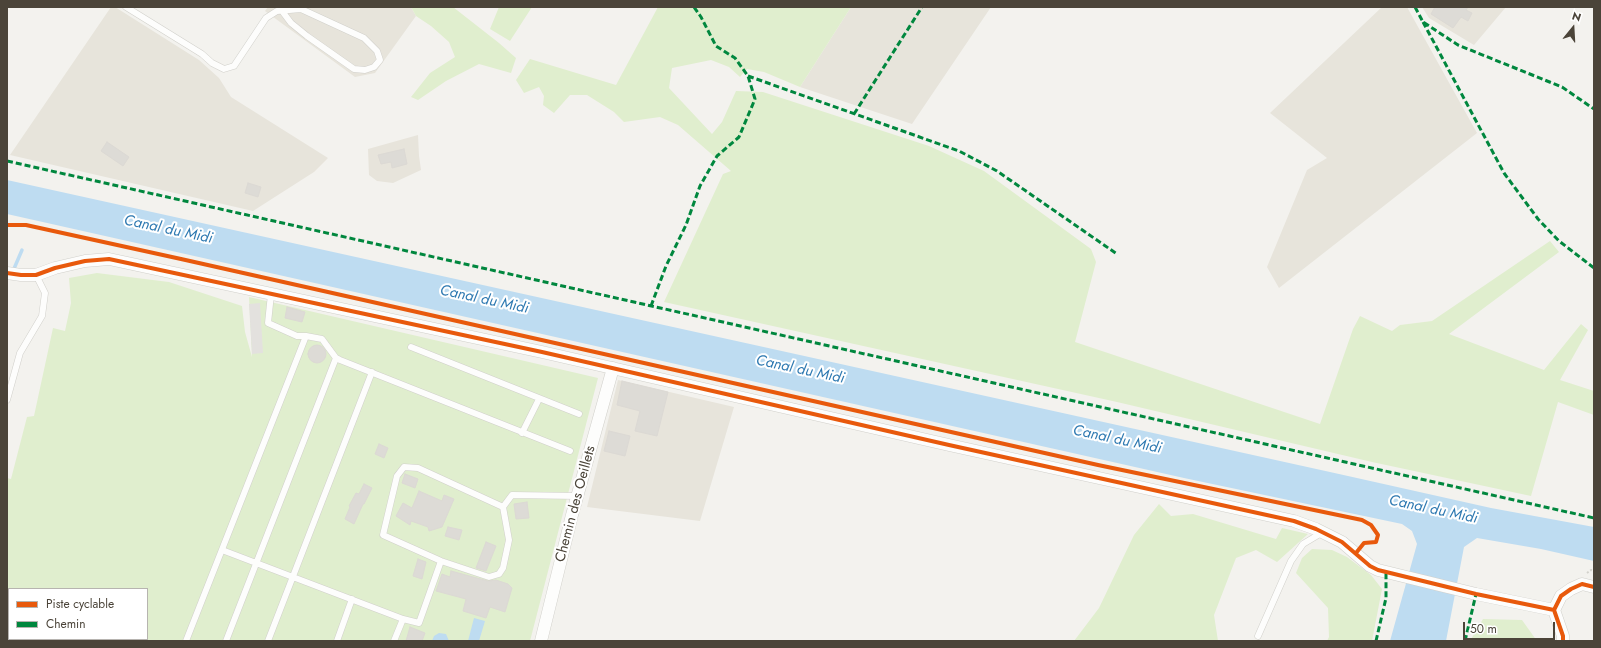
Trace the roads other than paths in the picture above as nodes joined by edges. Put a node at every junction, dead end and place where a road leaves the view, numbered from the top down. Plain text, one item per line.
1 (126, 7) edge
2 (282, 11) junction
3 (7, 273) edge
4 (36, 275) junction
5 (270, 294) junction
6 (306, 336) junction
7 (411, 347) dead end
8 (336, 358) junction
9 (613, 368) junction
10 (372, 372) junction
11 (538, 399) junction
12 (7, 400) edge
13 (579, 414) dead end
14 (522, 433) junction
15 (570, 451) dead end
16 (578, 496) junction
17 (503, 507) junction
18 (1322, 532) junction
19 (222, 550) junction
20 (441, 561) junction
21 (256, 563) junction
22 (293, 577) junction
23 (1594, 587) edge
24 (352, 599) junction
25 (1554, 610) junction
26 (403, 619) junction
27 (1258, 636) dead end
28 (186, 641) edge
29 (226, 641) edge
30 (268, 641) edge
31 (337, 641) edge
32 (394, 641) edge
33 (541, 641) edge
34 (1563, 641) edge

1 - 2 lane
2 - 2 lane
3 - 4 street
4 - 5 street
4 - 12 lane
5 - 6 lane
5 - 9 street
6 - 8 lane
6 - 19 lane
7 - 11 lane
8 - 10 lane
8 - 21 lane
9 - 16 street, Chemin des Oeillets
9 - 18 street
10 - 14 lane
10 - 22 lane
11 - 13 lane
11 - 14 lane
14 - 15 lane
16 - 17 lane
16 - 33 street, Chemin des Oeillets
17 - 20 lane
17 - 20 lane
18 - 25 street
18 - 27 lane
19 - 21 lane
19 - 28 lane
20 - 26 lane
21 - 22 lane
21 - 29 lane
22 - 24 lane
22 - 30 lane
23 - 25 street
24 - 26 lane
24 - 31 lane
25 - 34 street
26 - 32 lane

